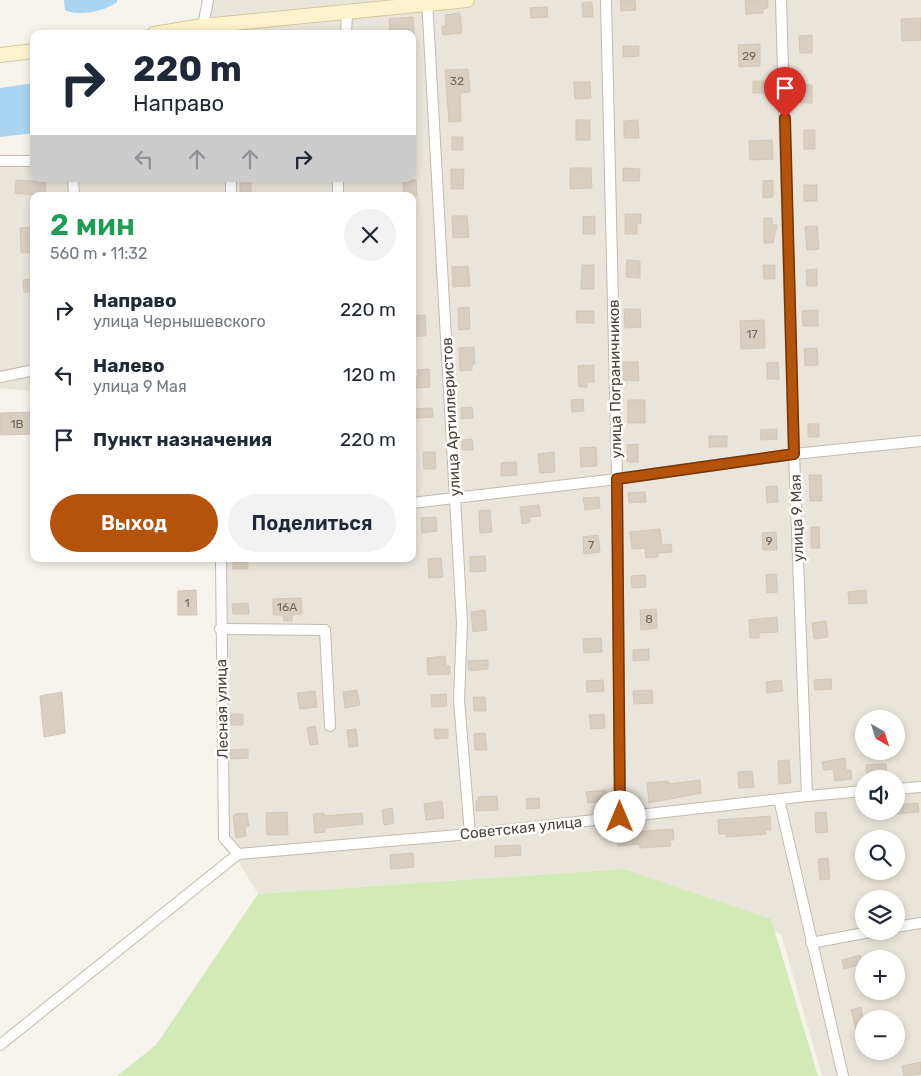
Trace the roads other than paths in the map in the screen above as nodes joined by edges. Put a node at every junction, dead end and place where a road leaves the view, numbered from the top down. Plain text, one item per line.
1 (208, 0) edge
2 (467, 0) edge
3 (606, 0) edge
4 (781, 0) edge
5 (427, 2) edge
6 (347, 13) junction
7 (203, 26) junction
8 (228, 29) edge
9 (189, 30) edge
10 (346, 30) edge
11 (30, 51) edge
12 (0, 55) edge
13 (0, 161) edge
14 (30, 161) edge
15 (30, 371) edge
16 (0, 377) edge
17 (921, 441) edge
18 (794, 454) junction
19 (617, 479) junction
20 (456, 496) junction
21 (416, 502) edge
22 (221, 562) edge
23 (220, 629) junction
24 (330, 726) dead end
25 (921, 787) edge
26 (905, 788) edge
27 (855, 792) edge
28 (807, 796) junction
29 (779, 799) junction
30 (620, 817) junction
31 (470, 834) junction
32 (238, 854) junction
33 (921, 922) edge
34 (905, 925) edge
35 (855, 935) edge
36 (811, 944) junction
37 (0, 1045) edge
38 (843, 1076) edge

1 - 7 street
2 - 5 street
3 - 19 street, улица Пограничников
4 - 18 street, улица 9 Мая
5 - 6 street
5 - 20 street, улица Артиллеристов
6 - 8 street
6 - 10 street
7 - 8 street
7 - 9 street
11 - 12 street
13 - 14 street
15 - 16 street
17 - 18 street
18 - 19 street
18 - 28 street, улица 9 Мая
19 - 20 street
19 - 30 street, улица Пограничников
20 - 21 street
20 - 31 street, улица Артиллеристов
22 - 23 street, Лесная улица
23 - 24 street
23 - 32 street, Лесная улица
25 - 26 street
27 - 28 street, Советская улица
28 - 29 street, Советская улица
29 - 30 street, Советская улица
29 - 36 street
30 - 31 street, Советская улица
31 - 32 street, Советская улица
32 - 37 street
33 - 34 street
35 - 36 street
36 - 38 street

